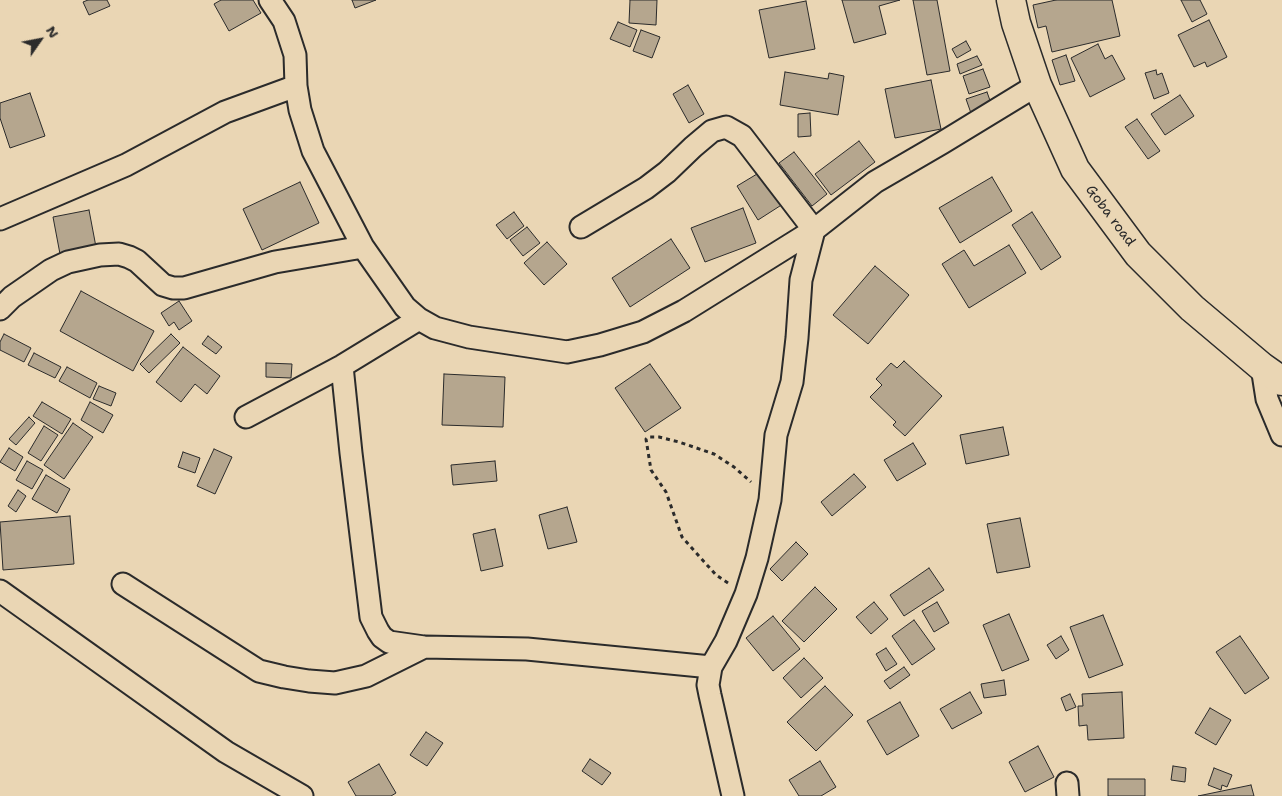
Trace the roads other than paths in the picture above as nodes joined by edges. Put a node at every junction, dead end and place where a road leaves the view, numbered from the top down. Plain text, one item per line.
1 (270, 0) edge
2 (1011, 0) edge
3 (1036, 85) junction
4 (296, 86) junction
5 (0, 219) edge
6 (581, 227) dead end
7 (814, 230) junction
8 (363, 247) junction
9 (0, 309) edge
10 (419, 319) junction
11 (342, 366) junction
12 (1272, 374) edge
13 (246, 417) dead end
14 (1282, 435) edge
15 (123, 584) dead end
16 (0, 591) edge
17 (424, 648) junction
18 (711, 667) junction
19 (302, 796) edge
20 (733, 796) edge

1 - 4 street
2 - 3 street, Goba road
3 - 7 street
3 - 12 street, Goba road
4 - 5 street
4 - 8 street
6 - 7 street
7 - 10 street
7 - 18 street
8 - 9 street
8 - 10 street
10 - 11 street
11 - 13 street
11 - 17 street
12 - 14 street
15 - 17 street
16 - 19 street
17 - 18 street
18 - 20 street

